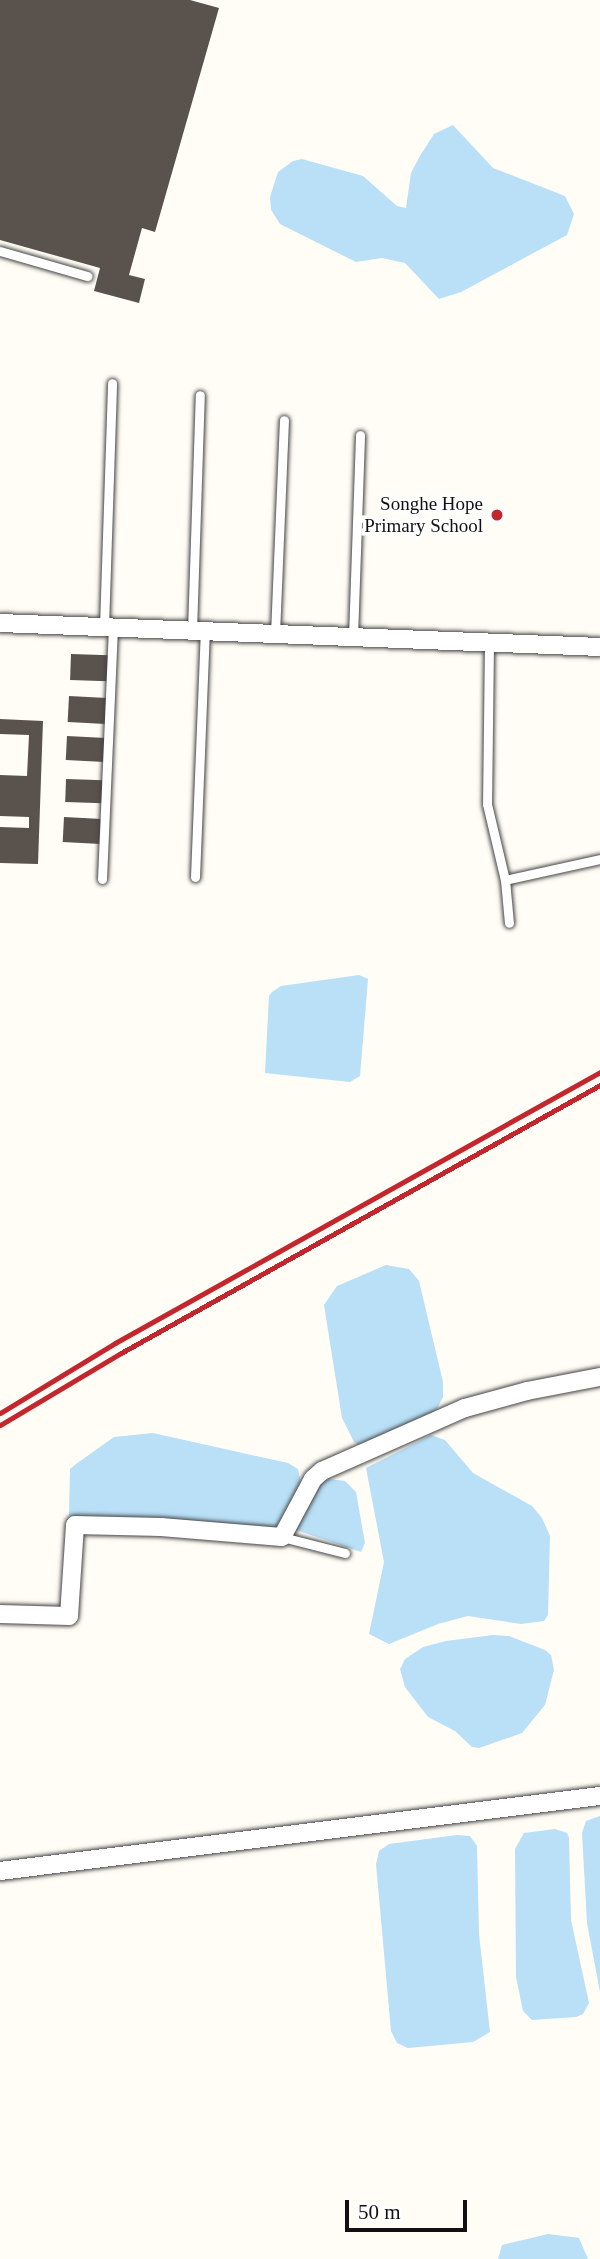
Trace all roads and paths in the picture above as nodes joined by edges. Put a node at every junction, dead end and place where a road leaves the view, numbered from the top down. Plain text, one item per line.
1 (0, 251) edge
2 (87, 276) dead end
3 (112, 383) dead end
4 (200, 396) dead end
5 (284, 420) dead end
6 (360, 435) dead end
7 (0, 623) edge
8 (109, 627) junction
9 (199, 631) junction
10 (275, 634) junction
11 (353, 637) junction
12 (489, 643) junction
13 (600, 647) edge
14 (600, 859) edge
15 (195, 877) dead end
16 (102, 879) dead end
17 (505, 880) junction
18 (509, 923) dead end
19 (600, 1377) edge
20 (282, 1538) junction
21 (345, 1553) dead end
22 (0, 1614) edge
23 (600, 1796) edge
24 (0, 1871) edge

1 - 2 lane
3 - 8 lane
4 - 9 lane
5 - 10 lane
6 - 11 lane
7 - 8 street
8 - 9 street
8 - 16 lane
9 - 10 street
9 - 15 lane
10 - 11 street
11 - 12 street
12 - 13 street
12 - 17 lane
14 - 17 lane
17 - 18 lane
19 - 20 street
20 - 21 lane
20 - 22 street
23 - 24 street

